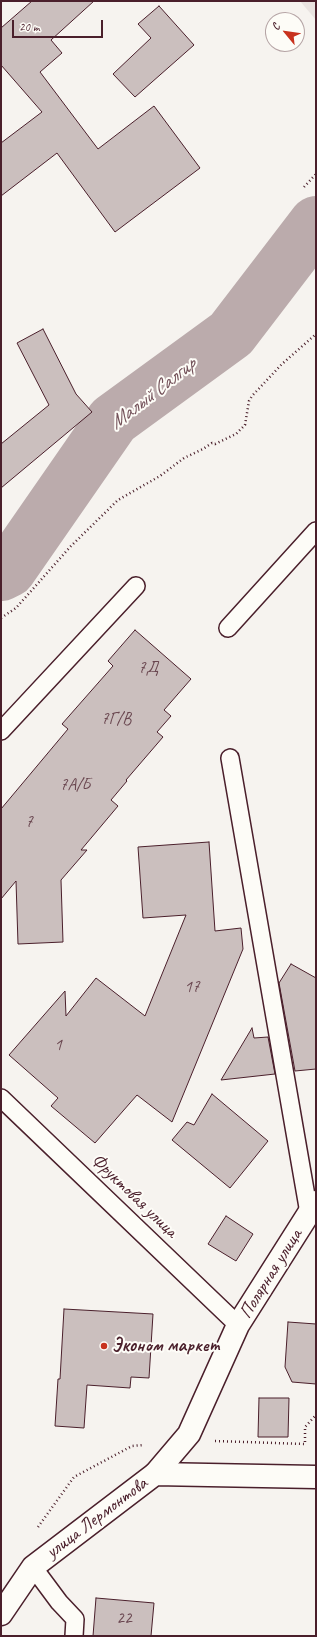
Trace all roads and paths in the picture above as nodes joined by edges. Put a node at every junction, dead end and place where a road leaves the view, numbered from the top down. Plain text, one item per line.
1 (316, 174) edge
2 (304, 187) dead end
3 (316, 334) edge
4 (316, 531) edge
5 (136, 586) dead end
6 (1, 618) edge
7 (228, 628) dead end
8 (1, 731) edge
9 (230, 758) dead end
10 (1, 1098) edge
11 (313, 1208) edge
12 (238, 1325) junction
13 (155, 1474) junction
14 (316, 1478) edge
15 (33, 1567) junction
16 (1, 1614) edge
17 (74, 1636) edge

1 - 2 path
3 - 6 path
4 - 7 lane
5 - 8 lane
9 - 11 lane
10 - 12 lane, Фруктовая улица
11 - 12 main road, Полярная улица
12 - 13 main road, Полярная улица
13 - 14 main road, улица Лермонтова
13 - 15 main road, улица Лермонтова
15 - 16 main road, улица Лермонтова
15 - 17 lane

